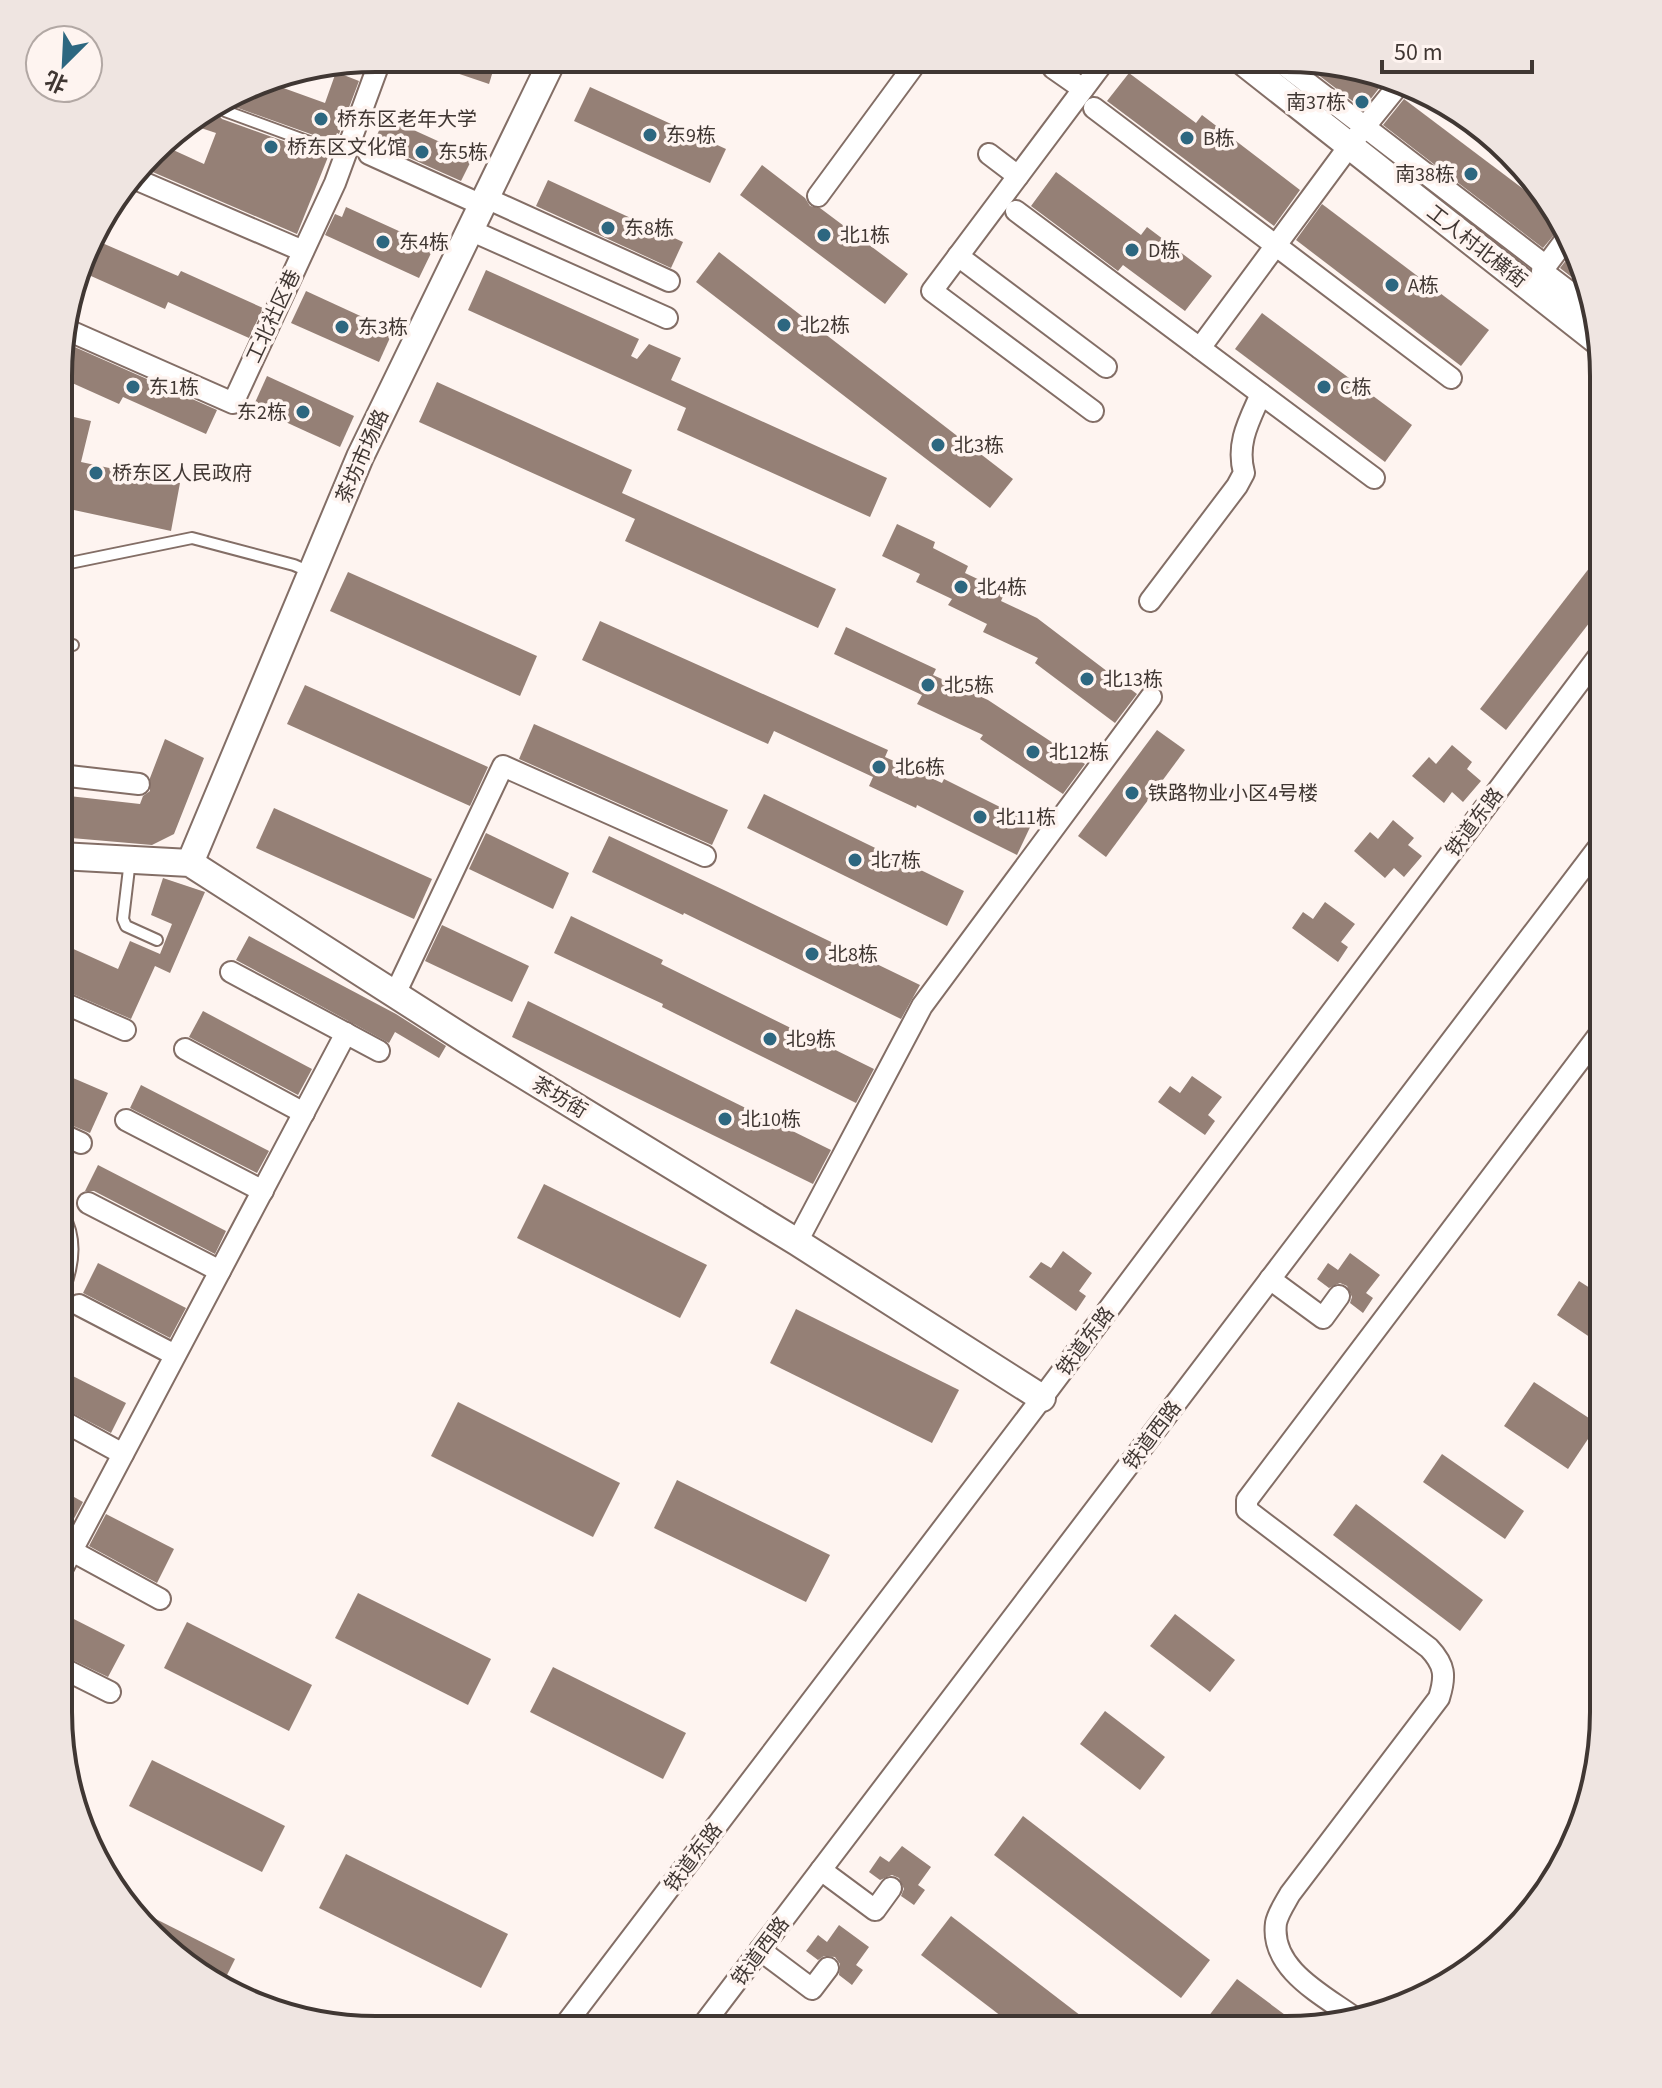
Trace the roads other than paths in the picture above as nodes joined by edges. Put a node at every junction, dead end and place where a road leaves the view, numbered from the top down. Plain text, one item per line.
1 (376, 72) edge
2 (544, 72) edge
3 (909, 72) edge
4 (1059, 72) edge
5 (1096, 72) edge
6 (1259, 72) edge
7 (1291, 72) edge
8 (1083, 89) junction
9 (1393, 91) edge
10 (1094, 108) dead end
11 (226, 112) edge
12 (1357, 136) junction
13 (369, 154) dead end
14 (989, 154) dead end
15 (345, 155) junction
16 (1018, 176) junction
17 (142, 182) edge
18 (818, 196) dead end
19 (484, 202) junction
20 (1016, 211) dead end
21 (470, 230) junction
22 (1275, 245) junction
23 (1561, 246) edge
24 (303, 251) junction
25 (958, 256) junction
26 (1546, 266) junction
27 (669, 281) dead end
28 (1581, 300) edge
29 (667, 318) dead end
30 (1586, 331) edge
31 (75, 333) edge
32 (1200, 348) junction
33 (1106, 367) dead end
34 (1451, 378) dead end
35 (1261, 394) junction
36 (1093, 411) dead end
37 (1374, 478) dead end
38 (72, 563) edge
39 (311, 573) junction
40 (1150, 601) dead end
41 (1590, 668) edge
42 (1151, 697) dead end
43 (72, 776) edge
44 (139, 784) dead end
45 (705, 856) dead end
46 (72, 857) edge
47 (1590, 858) edge
48 (130, 860) junction
49 (190, 863) junction
50 (157, 940) dead end
51 (231, 972) dead end
52 (395, 994) junction
53 (72, 1007) edge
54 (125, 1030) dead end
55 (346, 1033) junction
56 (1590, 1047) edge
57 (185, 1049) dead end
58 (379, 1051) dead end
59 (304, 1113) junction
60 (126, 1120) dead end
61 (72, 1139) edge
62 (81, 1143) dead end
63 (263, 1191) junction
64 (88, 1203) dead end
65 (797, 1242) junction
66 (220, 1271) junction
67 (1270, 1279) junction
68 (1339, 1296) dead end
69 (79, 1305) dead end
70 (175, 1355) junction
71 (1042, 1398) junction
72 (72, 1426) edge
73 (123, 1454) junction
74 (72, 1538) edge
75 (72, 1547) edge
76 (160, 1599) dead end
77 (72, 1673) edge
78 (110, 1692) dead end
79 (821, 1870) junction
80 (891, 1888) dead end
81 (760, 1950) junction
82 (828, 1968) dead end
83 (1345, 2010) edge
84 (572, 2016) edge
85 (710, 2016) edge

1 - 15 street, 工北社区巷
2 - 19 street, 茶坊市场路
3 - 18 street
4 - 8 street
5 - 8 street
6 - 12 street, 工人村北横街
7 - 12 street
8 - 16 street
9 - 12 street
10 - 22 street
11 - 15 lane
12 - 22 street
12 - 26 street
12 - 30 street, 工人村北横街
13 - 19 street
14 - 16 street
15 - 24 street, 工北社区巷
16 - 25 street
17 - 24 street
19 - 21 street, 茶坊市场路
19 - 27 street
20 - 32 street
21 - 29 street
21 - 39 street, 茶坊市场路
22 - 32 street
22 - 34 street
23 - 26 street
24 - 31 street, 工北社区巷
25 - 33 street
25 - 36 street
26 - 28 street
32 - 35 street
35 - 37 street
35 - 40 street
38 - 39 lane
39 - 49 street, 茶坊市场路
41 - 71 street, 铁道东路
42 - 65 street
43 - 44 street
45 - 52 street
46 - 48 street, 茶坊街
47 - 67 street, 铁道西路
48 - 49 street, 茶坊街
48 - 50 lane
49 - 52 street, 茶坊街
51 - 55 street
52 - 65 street, 茶坊街
53 - 54 street
55 - 58 street
55 - 59 street
56 - 83 street
57 - 59 street
59 - 63 street
60 - 63 street
61 - 62 street
63 - 66 street
64 - 66 street
65 - 71 street, 茶坊街
66 - 70 street
67 - 68 street
67 - 79 street, 铁道西路
69 - 70 street
70 - 73 street
71 - 84 street, 铁道东路
72 - 73 street
73 - 74 street
75 - 76 street
77 - 78 street
79 - 80 street
79 - 81 street, 铁道西路
81 - 82 street
81 - 85 street, 铁道西路

